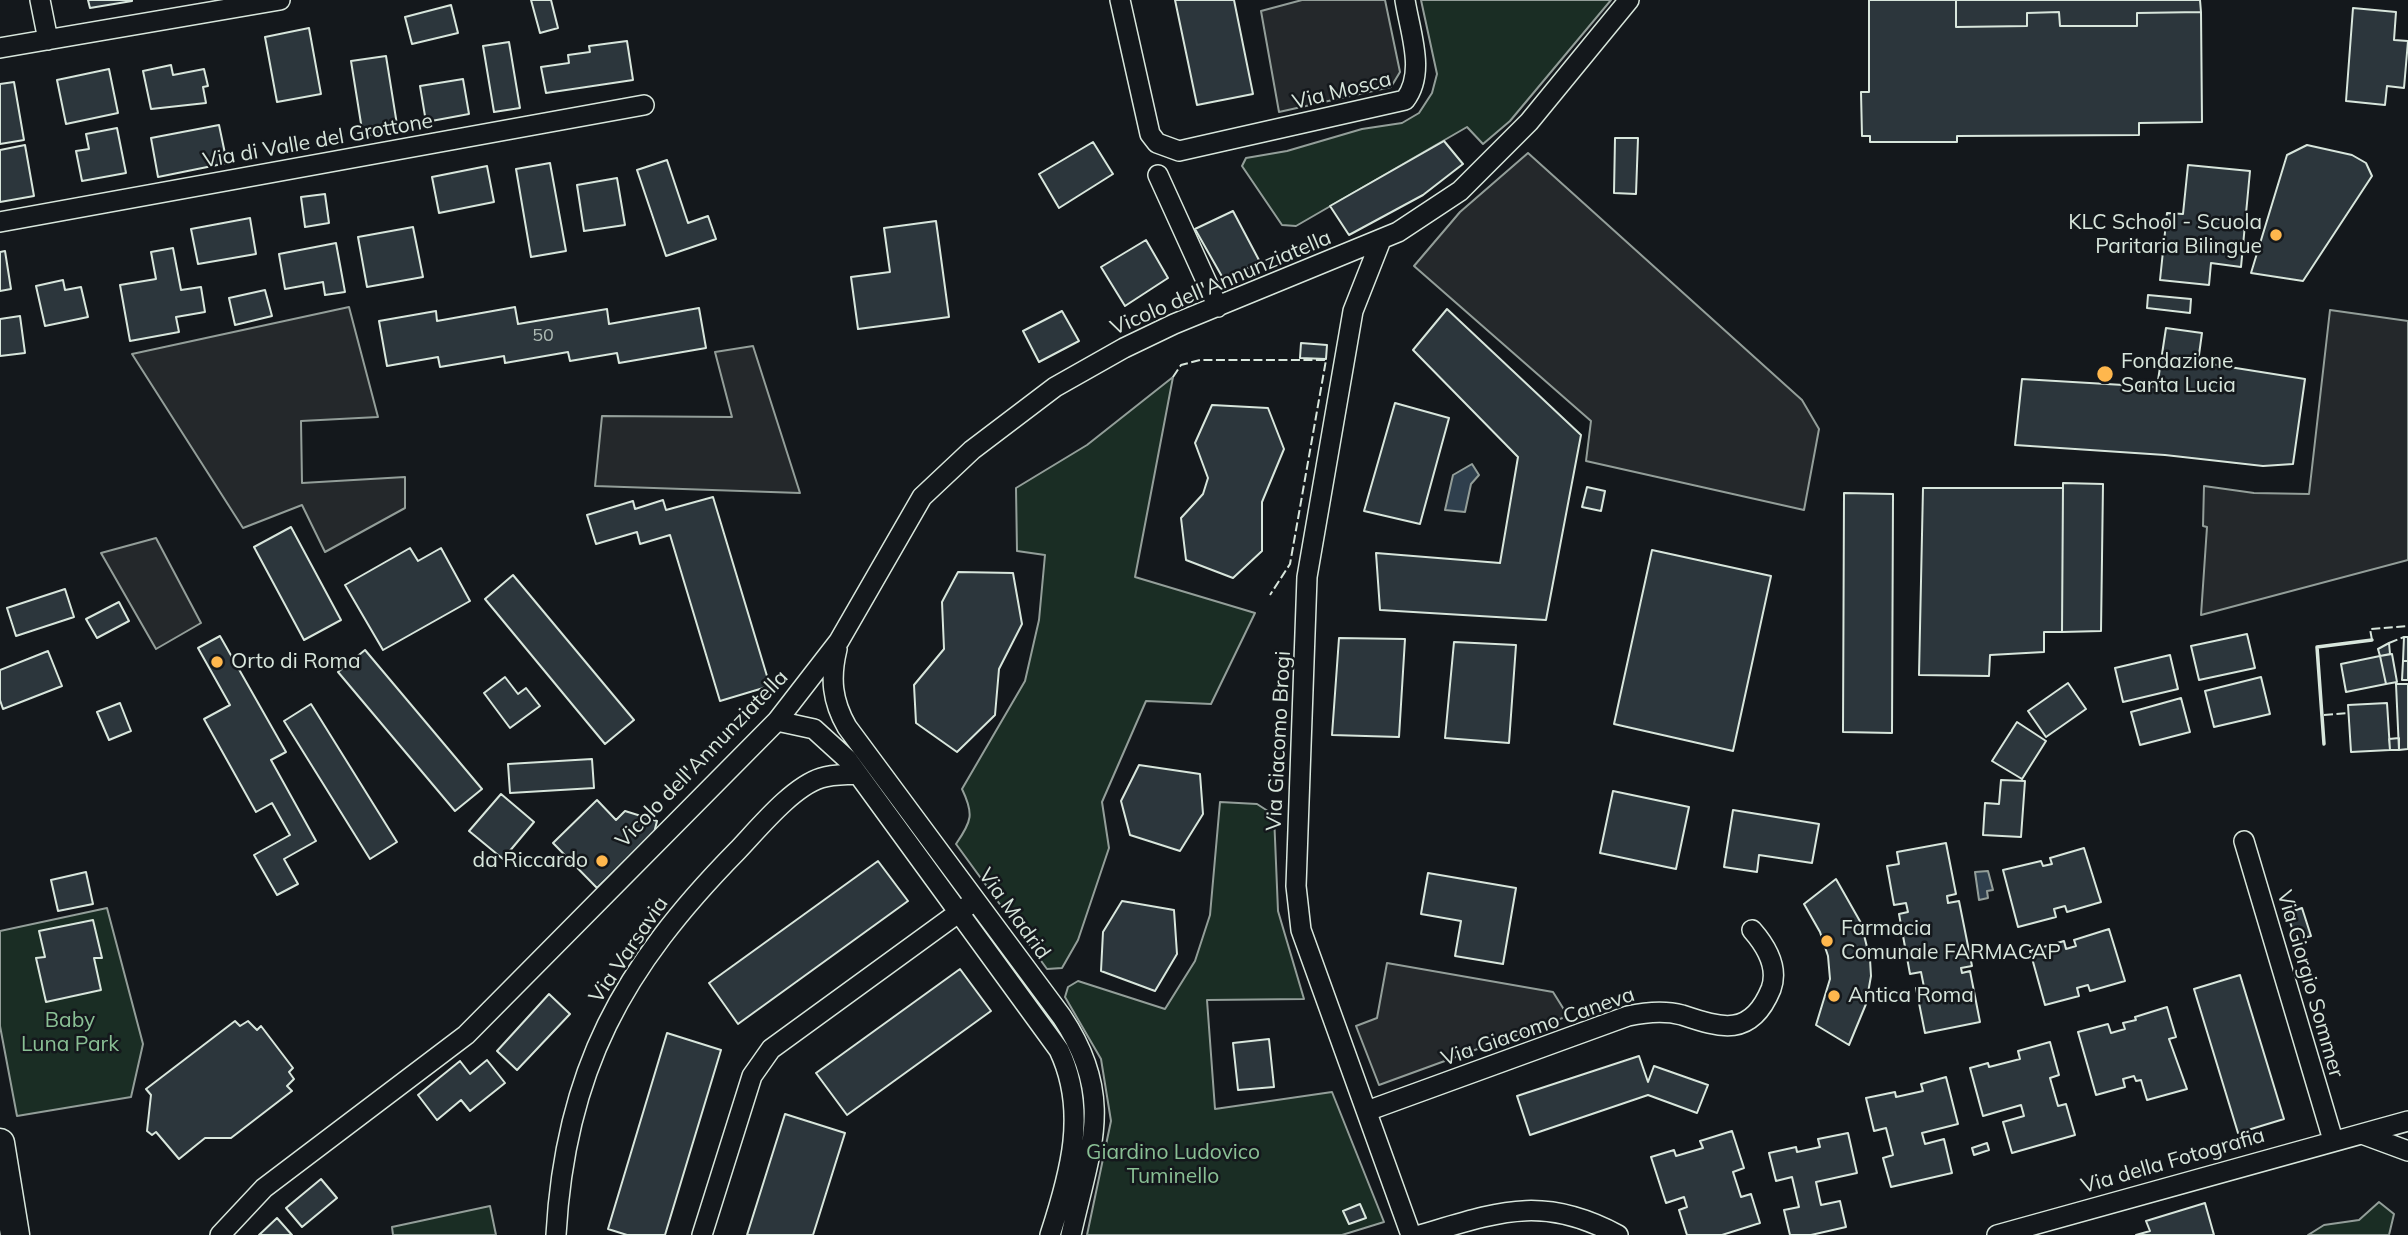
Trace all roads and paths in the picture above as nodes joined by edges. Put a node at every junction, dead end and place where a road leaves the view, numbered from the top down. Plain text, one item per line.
1 (40, 0) edge
2 (280, 0) edge
3 (1120, 0) edge
4 (1405, 0) edge
5 (1629, 0) edge
6 (48, 40) junction
7 (0, 48) edge
8 (644, 105) dead end
9 (1158, 175) dead end
10 (0, 222) edge
11 (1381, 240) junction
12 (1218, 307) junction
13 (839, 641) junction
14 (777, 721) junction
15 (858, 774) junction
16 (2244, 841) dead end
17 (940, 850) junction
18 (924, 863) junction
19 (968, 906) junction
20 (1752, 930) dead end
21 (1367, 1111) junction
22 (2408, 1121) edge
23 (2362, 1134) junction
24 (2333, 1140) junction
25 (0, 1143) edge
26 (2408, 1151) edge
27 (15, 1235) edge
28 (220, 1235) edge
29 (556, 1235) edge
30 (702, 1235) edge
31 (1050, 1235) edge
32 (1071, 1235) edge
33 (1411, 1235) edge
34 (1420, 1235) edge
35 (1618, 1235) edge
36 (1997, 1235) edge

1 - 6 street
2 - 6 street
3 - 4 street, Via Mosca
5 - 11 street, Vicolo dell'Annunziatella
6 - 7 street
8 - 10 street, Via di Valle del Grottone
9 - 12 street
11 - 12 street, Vicolo dell'Annunziatella
11 - 21 street, Via Giacomo Brogi
12 - 13 street, Vicolo dell'Annunziatella
13 - 14 street, Vicolo dell'Annunziatella
13 - 17 street, Via Madrid
14 - 15 street, Via Madrid
14 - 28 street, Vicolo dell'Annunziatella
15 - 18 street, Via Madrid
15 - 29 street, Via Varsavia
16 - 24 street, Via Giorgio Sommer
17 - 18 street
17 - 19 street, Via Madrid
18 - 19 street, Via Madrid
19 - 30 street
19 - 31 street, Via Madrid
19 - 32 street, Via Madrid
20 - 21 street, Via Giacomo Caneva
21 - 33 street, Via Giacomo Brogi
22 - 23 street, Via della Fotografia
23 - 24 street, Via della Fotografia
23 - 26 street
24 - 36 street, Via della Fotografia
25 - 27 street
34 - 35 street

